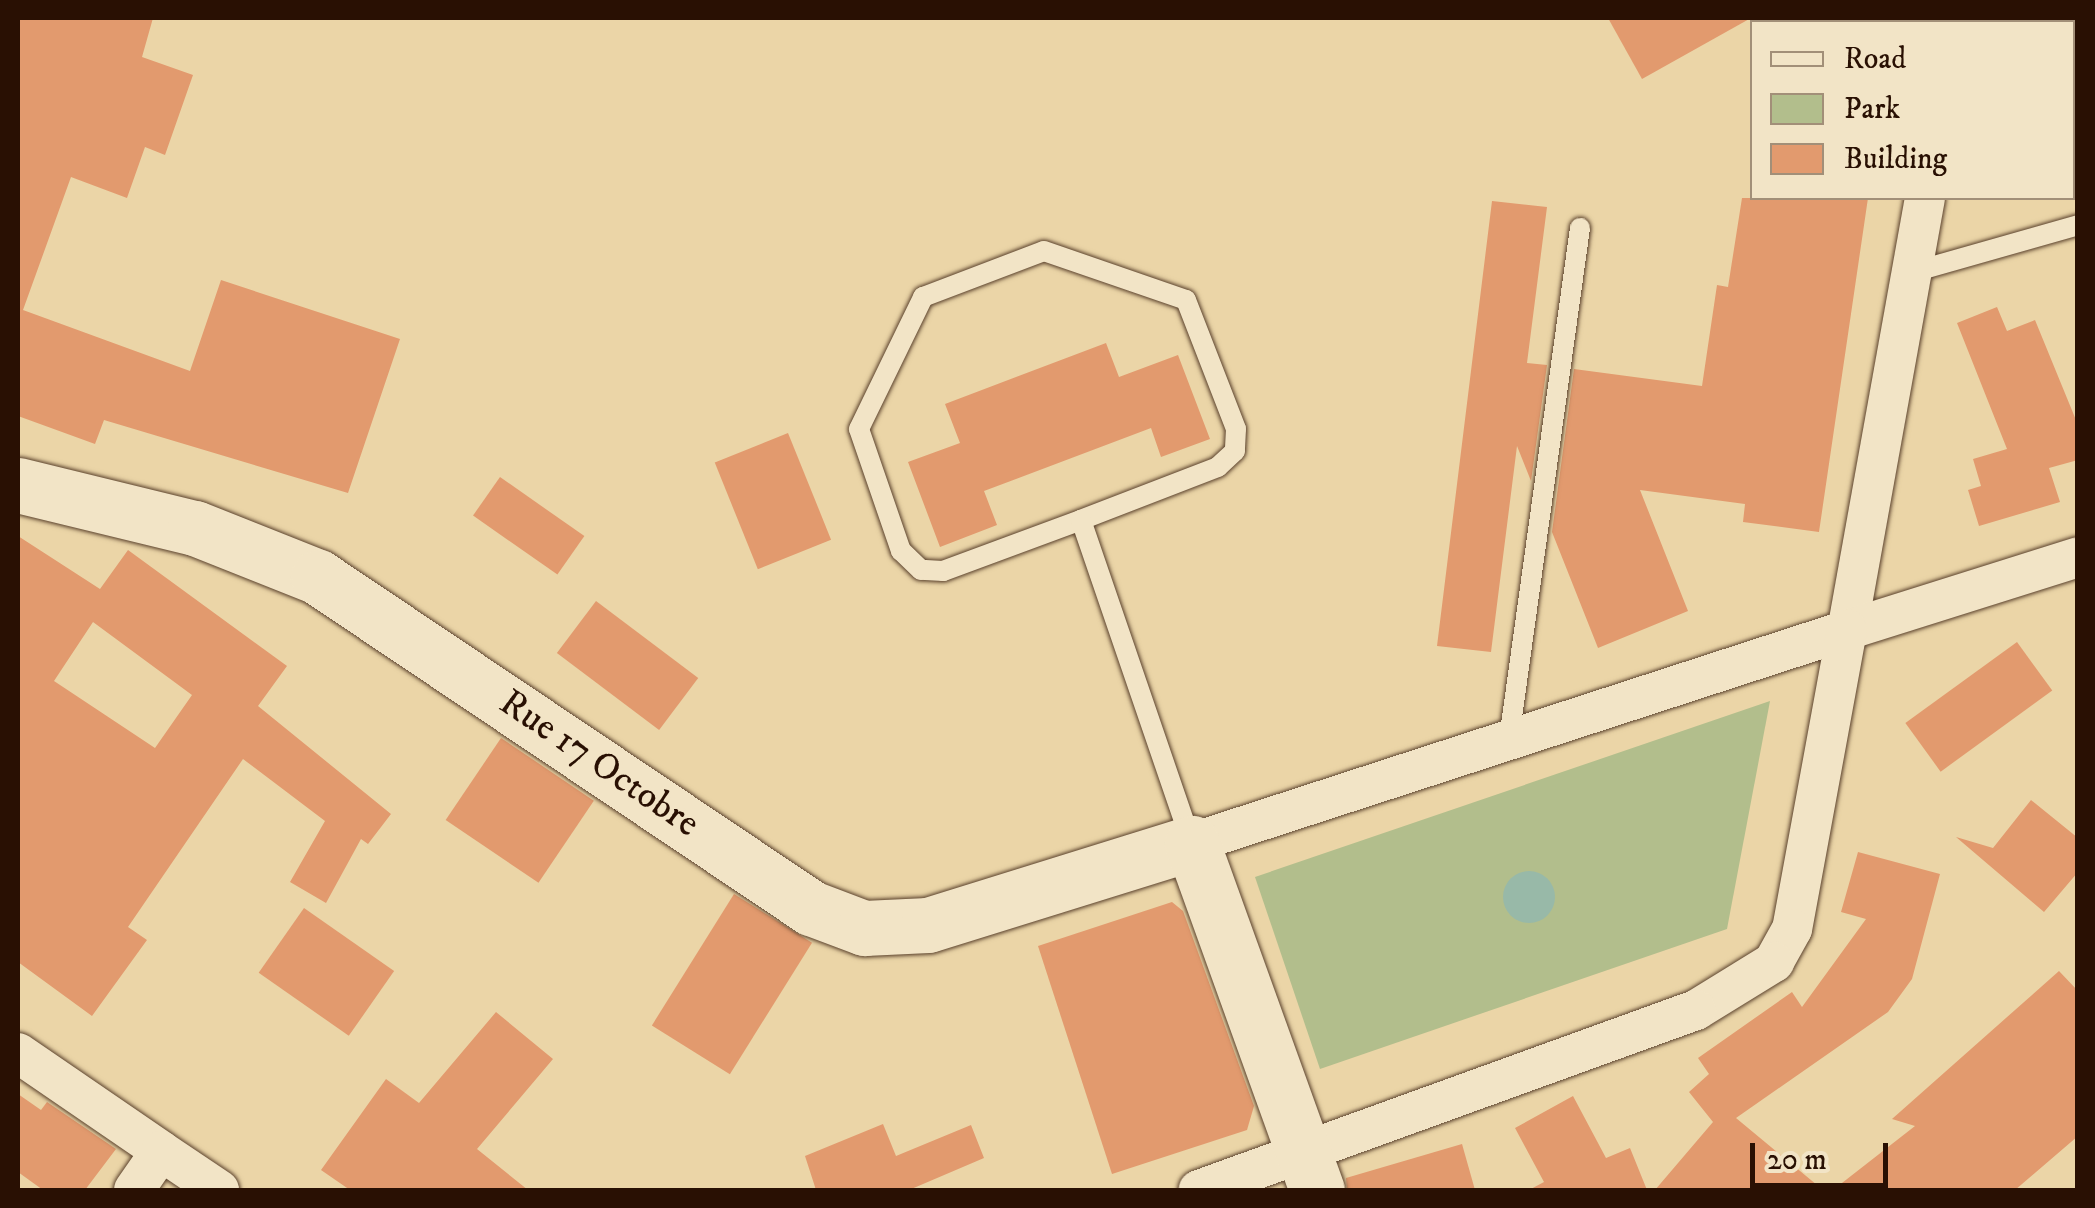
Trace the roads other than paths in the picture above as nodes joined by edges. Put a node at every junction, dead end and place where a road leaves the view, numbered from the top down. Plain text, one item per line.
1 (1925, 200) edge
2 (2078, 225) edge
3 (1580, 228) dead end
4 (1908, 274) junction
5 (18, 485) edge
6 (1081, 520) junction
7 (2078, 558) edge
8 (1847, 630) junction
9 (1509, 739) junction
10 (1192, 842) junction
11 (18, 1054) edge
12 (161, 1151) junction
13 (1310, 1172) edge
14 (134, 1190) edge
15 (219, 1190) edge
16 (1199, 1190) edge

1 - 4 street
2 - 4 lane
3 - 9 lane
4 - 8 street
5 - 10 street, Rue 17 Octobre
6 - 6 lane
6 - 10 lane
7 - 8 street
8 - 9 street
8 - 13 street
9 - 10 street
10 - 13 street
11 - 12 street
12 - 14 street
12 - 15 street
13 - 16 street

